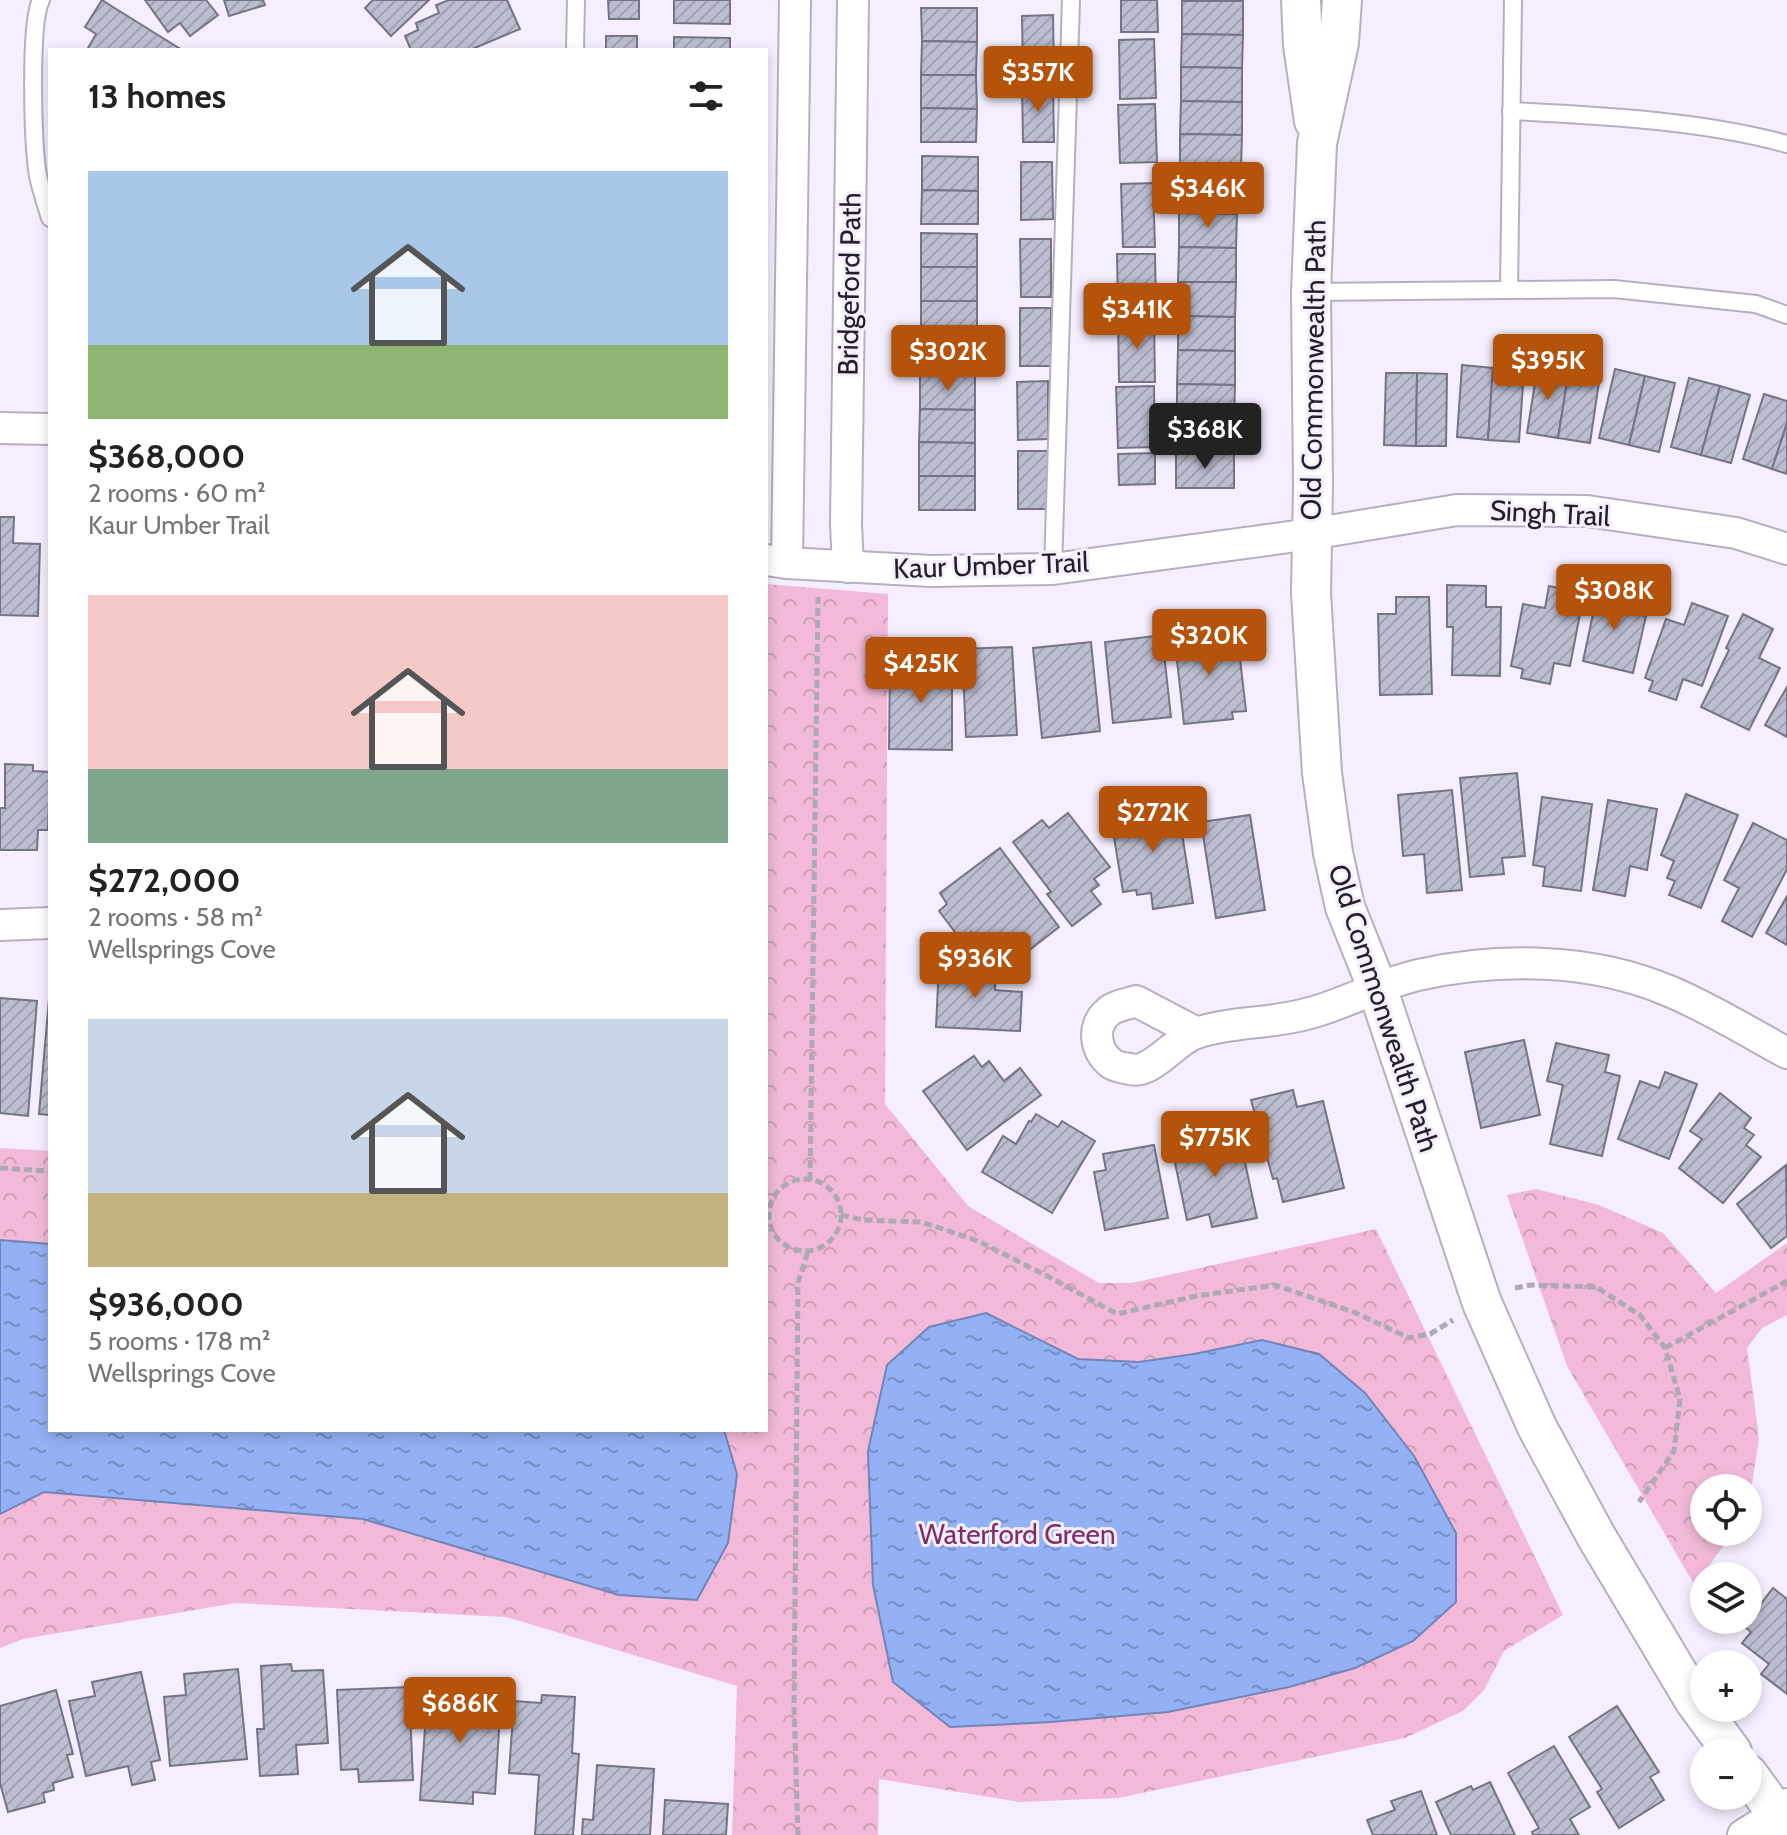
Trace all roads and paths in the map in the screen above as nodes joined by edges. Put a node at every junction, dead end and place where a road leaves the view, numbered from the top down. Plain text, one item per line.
1 (41, 0) edge
2 (576, 0) edge
3 (795, 0) edge
4 (853, 0) edge
5 (1071, 0) edge
6 (1301, 0) edge
7 (1342, 0) edge
8 (1513, 0) edge
9 (575, 48) edge
10 (1511, 111) junction
11 (1317, 143) junction
12 (1787, 144) edge
13 (48, 211) edge
14 (1509, 290) junction
15 (1311, 292) junction
16 (1787, 315) edge
17 (0, 428) edge
18 (48, 429) edge
19 (1311, 534) junction
20 (1787, 549) edge
21 (776, 562) edge
22 (818, 566) junction
23 (848, 567) junction
24 (1053, 569) junction
25 (48, 923) edge
26 (0, 925) edge
27 (1377, 987) junction
28 (1197, 1033) dead end
29 (1787, 1053) edge
30 (0, 1168) edge
31 (48, 1171) edge
32 (810, 1180) junction
33 (770, 1199) edge
34 (841, 1215) junction
35 (808, 1251) junction
36 (1787, 1281) edge
37 (1531, 1285) dead end
38 (1430, 1334) dead end
39 (1665, 1348) junction
40 (1639, 1502) dead end
41 (1722, 1738) edge
42 (1762, 1790) edge
43 (1784, 1816) edge
44 (798, 1835) edge
45 (1743, 1835) edge

1 - 13 lane
2 - 9 lane
3 - 21 street, Bridgeford Path
4 - 23 street, Bridgeford Path
5 - 24 lane
6 - 11 street, Old Commonwealth Path
7 - 11 street, Old Commonwealth Path
8 - 10 lane
10 - 12 lane
10 - 14 lane
11 - 15 street, Old Commonwealth Path
14 - 15 lane
14 - 16 lane
15 - 19 street, Old Commonwealth Path
17 - 18 street
19 - 20 street, Singh Trail
19 - 24 street, Kaur Umber Trail
19 - 27 street, Old Commonwealth Path
21 - 22 street, Kaur Umber Trail
22 - 23 street, Kaur Umber Trail
22 - 32 path
23 - 24 street, Kaur Umber Trail
25 - 26 street
27 - 28 street
27 - 29 street
27 - 41 street, Old Commonwealth Path
30 - 31 path
32 - 33 path
32 - 34 path
33 - 35 path
34 - 35 path
34 - 38 path
35 - 44 path
36 - 39 path
37 - 39 path
39 - 40 path
42 - 43 street
43 - 45 street

